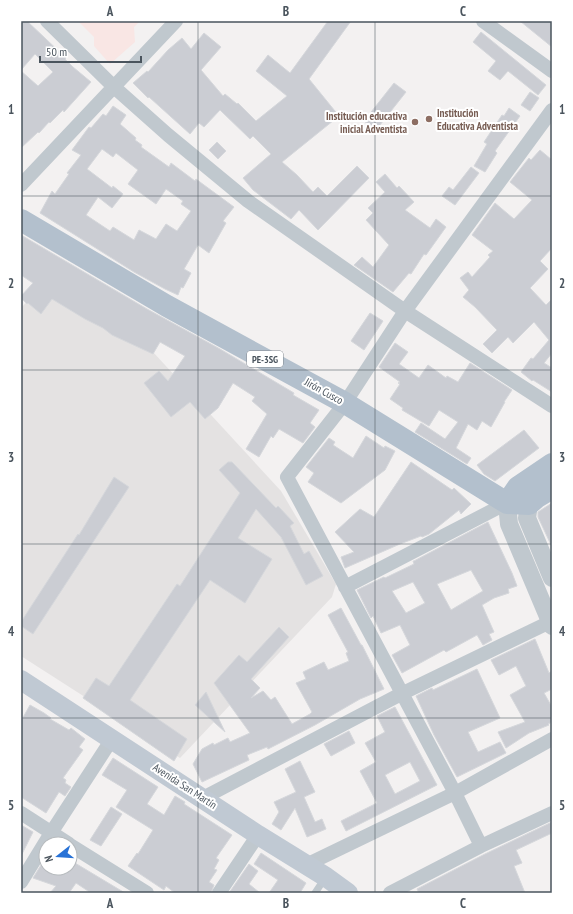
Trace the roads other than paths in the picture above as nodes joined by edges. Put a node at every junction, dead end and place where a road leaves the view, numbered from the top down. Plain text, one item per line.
1 (47, 21) edge
2 (176, 21) edge
3 (483, 21) edge
4 (552, 71) edge
5 (114, 87) junction
6 (552, 110) edge
7 (21, 185) edge
8 (21, 220) edge
9 (405, 311) junction
10 (345, 402) junction
11 (552, 406) edge
12 (552, 464) edge
13 (552, 488) edge
14 (507, 503) junction
15 (529, 504) junction
16 (552, 578) edge
17 (345, 587) junction
18 (551, 624) edge
19 (21, 680) edge
20 (401, 694) junction
21 (112, 739) junction
22 (552, 739) edge
23 (455, 793) junction
24 (203, 798) junction
25 (21, 813) edge
26 (552, 813) edge
27 (51, 833) junction
28 (258, 835) junction
29 (56, 836) edge
30 (481, 846) junction
31 (78, 850) edge
32 (306, 864) junction
33 (21, 882) edge
34 (320, 885) edge
35 (147, 893) edge
36 (219, 893) edge
37 (348, 893) edge
38 (390, 893) edge

1 - 5 street
2 - 5 street
3 - 4 street
5 - 7 street
5 - 9 street
6 - 9 street
8 - 10 main road, Jirón Cusco / PE-3SG
9 - 10 street
9 - 11 street
10 - 14 main road, Jirón Cusco / PE-3SG
10 - 17 street
12 - 14 main road
13 - 15 main road
14 - 15 main road, PE-3SG
14 - 17 street
14 - 18 street
15 - 16 street
17 - 20 street
18 - 20 street
19 - 21 main road, Avenida San Martín
20 - 23 street
20 - 24 street
21 - 24 main road, Avenida San Martín
21 - 27 street
22 - 23 street
23 - 30 street
23 - 32 street
24 - 28 main road, Avenida San Martín
25 - 27 street
26 - 30 street
27 - 29 street
27 - 33 street
28 - 32 main road, Avenida San Martín
28 - 36 street
30 - 38 street
31 - 35 street
32 - 34 main road, Avenida San Martín
34 - 37 main road, Avenida San Martín

